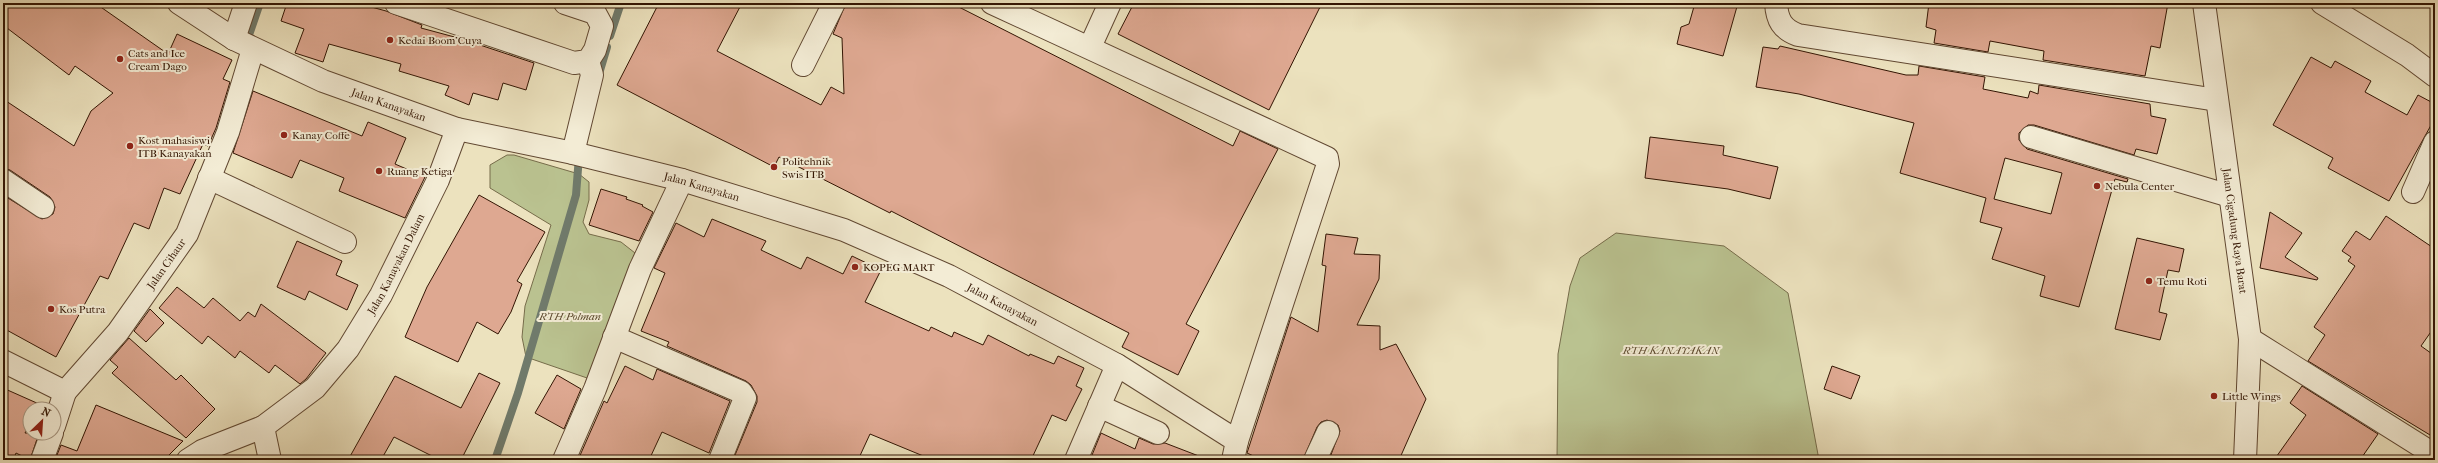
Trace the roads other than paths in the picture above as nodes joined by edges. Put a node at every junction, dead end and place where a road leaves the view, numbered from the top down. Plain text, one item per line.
1 (179, 3) edge
2 (246, 3) edge
3 (396, 3) edge
4 (565, 3) edge
5 (834, 3) edge
6 (992, 3) edge
7 (1110, 3) edge
8 (1776, 3) edge
9 (2204, 3) edge
10 (2322, 3) edge
11 (234, 39) junction
12 (1090, 47) junction
13 (254, 49) junction
14 (588, 61) junction
15 (803, 65) dead end
16 (2435, 76) edge
17 (2217, 100) junction
18 (457, 129) junction
19 (2031, 137) dead end
20 (2435, 142) edge
21 (573, 153) junction
22 (209, 178) junction
23 (3, 180) edge
24 (682, 180) junction
25 (2412, 192) dead end
26 (2230, 196) junction
27 (43, 207) dead end
28 (345, 242) dead end
29 (614, 337) junction
30 (2250, 339) junction
31 (3, 361) edge
32 (1117, 365) junction
33 (65, 392) junction
34 (62, 401) edge
35 (1099, 406) junction
36 (262, 427) junction
37 (1158, 432) dead end
38 (1328, 432) dead end
39 (49, 441) edge
40 (1235, 450) edge
41 (2435, 455) edge
42 (42, 460) edge
43 (188, 460) edge
44 (270, 460) edge
45 (564, 460) edge
46 (720, 460) edge
47 (1076, 460) edge
48 (1315, 460) edge
49 (2245, 460) edge

1 - 11 street, Jalan Kanayakan
2 - 11 street
3 - 14 street
4 - 14 street
5 - 15 street
6 - 12 street
7 - 12 street
8 - 17 street
9 - 17 street, Jalan Cigadung Raya Barat
10 - 16 street
11 - 13 street, Jalan Kanayakan
12 - 40 street
13 - 18 street, Jalan Kanayakan
13 - 22 street, Jalan Cihaur
14 - 21 street
17 - 26 street, Jalan Cigadung Raya Barat
18 - 21 street, Jalan Kanayakan
18 - 36 street, Jalan Kanayakan Dalam
19 - 26 street
20 - 25 street
21 - 24 street, Jalan Kanayakan
22 - 28 street
22 - 33 street, Jalan Cihaur
23 - 27 street
24 - 29 street
24 - 32 street, Jalan Kanayakan
26 - 30 street, Jalan Cigadung Raya Barat
29 - 45 street
29 - 46 street
30 - 41 street
30 - 49 street, Jalan Cigadung Raya Barat
31 - 33 street
32 - 35 street
32 - 40 street, Jalan Kanayakan
33 - 34 street
35 - 37 street
35 - 47 street
36 - 43 street, Jalan Kanayakan Dalam
36 - 44 street
38 - 48 street
39 - 42 street

